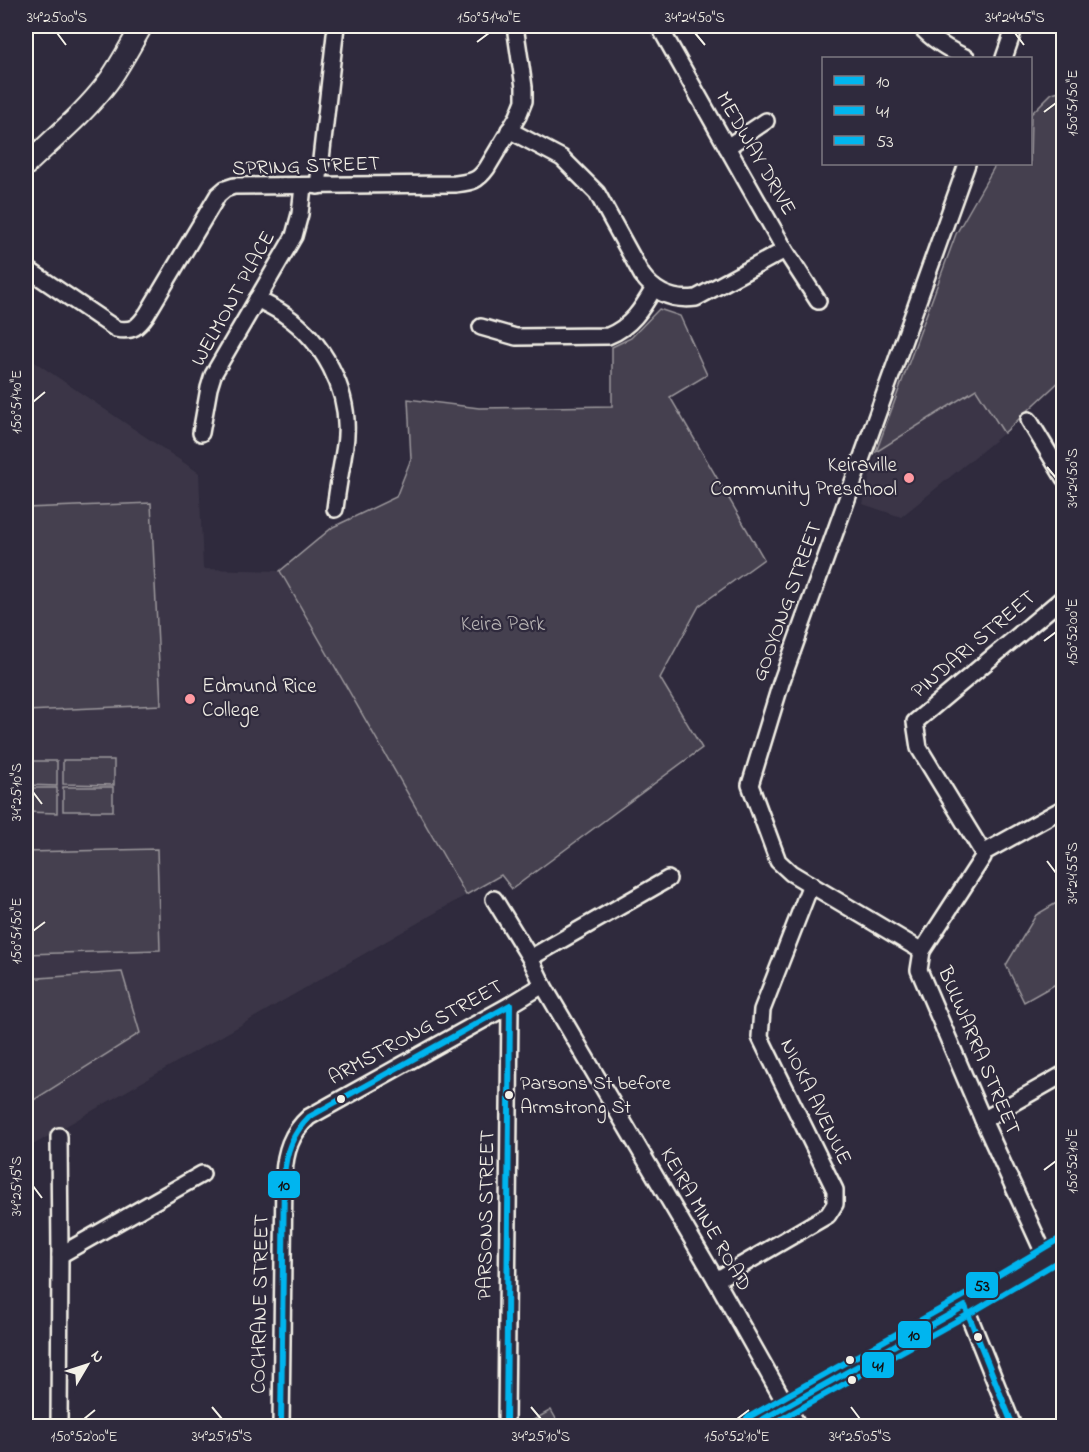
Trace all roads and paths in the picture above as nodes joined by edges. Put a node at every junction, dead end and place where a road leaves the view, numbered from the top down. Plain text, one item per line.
1 (142, 26) edge
2 (336, 26) edge
3 (515, 26) edge
4 (659, 26) edge
5 (920, 26) edge
6 (1015, 26) edge
7 (966, 57) edge
8 (1004, 57) edge
9 (766, 121) dead end
10 (509, 130) junction
11 (727, 147) junction
12 (26, 165) edge
13 (967, 165) edge
14 (311, 186) junction
15 (785, 250) junction
16 (26, 268) edge
17 (654, 288) junction
18 (257, 299) junction
19 (818, 301) dead end
20 (481, 327) dead end
21 (1029, 420) dead end
22 (201, 434) dead end
23 (1064, 478) edge
24 (334, 509) dead end
25 (1064, 597) edge
26 (1064, 808) edge
27 (983, 853) junction
28 (668, 879) dead end
29 (811, 884) junction
30 (494, 899) dead end
31 (922, 951) junction
32 (530, 958) junction
33 (543, 985) junction
34 (510, 1005) junction
35 (1064, 1074) edge
36 (309, 1117) joint
37 (983, 1120) junction
38 (59, 1136) dead end
39 (202, 1174) dead end
40 (1064, 1247) edge
41 (60, 1255) junction
42 (1046, 1258) junction
43 (716, 1280) junction
44 (965, 1306) junction
45 (787, 1407) junction
46 (59, 1426) edge
47 (281, 1426) edge
48 (506, 1426) edge
49 (751, 1426) edge
50 (798, 1426) edge
51 (1013, 1426) edge

1 - 12 main road
2 - 14 street, WELMONT PLACE
3 - 10 street, SPRING STREET
4 - 11 street, MEDWAY DRIVE
5 - 7 street
6 - 8 street
9 - 11 street
10 - 14 street, SPRING STREET
10 - 17 street
11 - 15 street, MEDWAY DRIVE
13 - 29 street, GOOYONG STREET
14 - 16 street, SPRING STREET
14 - 18 street, WELMONT PLACE
15 - 17 street
15 - 19 street, MEDWAY DRIVE
17 - 20 street
18 - 22 street, WELMONT PLACE
18 - 24 street
21 - 23 street
25 - 27 street, PINDARI STREET
26 - 27 street
27 - 31 street, BULWARRA STREET
28 - 32 street
29 - 31 street, GOOYONG STREET
29 - 43 street, NIOKA AVENUE
30 - 32 street, KEIRA MINE ROAD
31 - 37 street, BULWARRA STREET
32 - 33 street, KEIRA MINE ROAD
33 - 34 street, ARMSTRONG STREET
33 - 43 street, KEIRA MINE ROAD
34 - 36 street, ARMSTRONG STREET
34 - 48 street, PARSONS STREET
35 - 37 street
36 - 47 street, COCHRANE STREET
37 - 42 street, BULWARRA STREET
38 - 41 street
39 - 41 street
40 - 42 main road
41 - 46 street
42 - 44 main road
43 - 45 street, KEIRA MINE ROAD
44 - 45 main road
44 - 51 street
45 - 49 main road
45 - 50 street, KEIRA MINE ROAD

